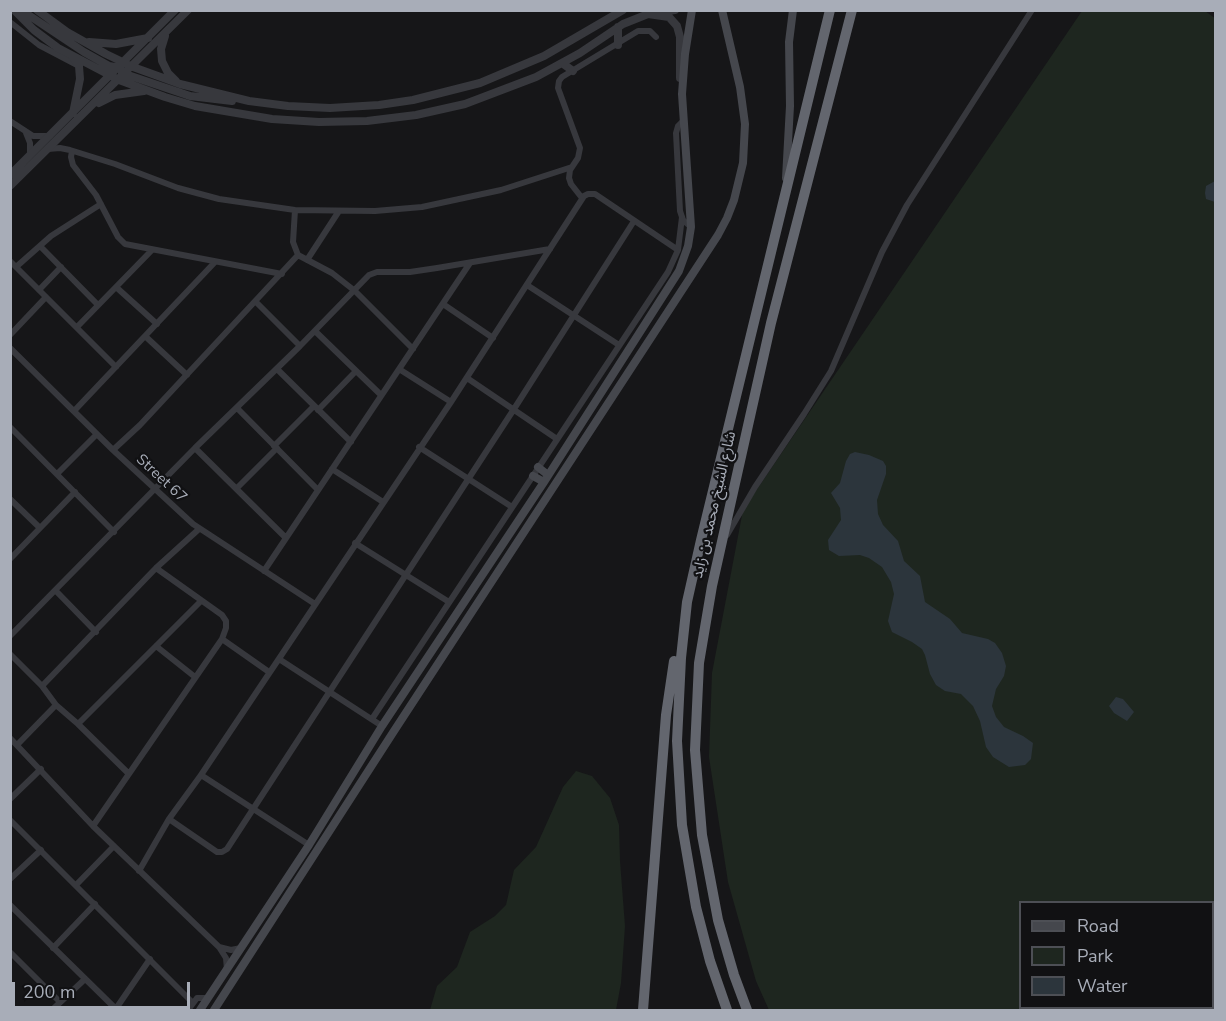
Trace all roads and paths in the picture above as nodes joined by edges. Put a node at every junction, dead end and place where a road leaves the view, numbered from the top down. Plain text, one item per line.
1 (14, 10) edge
2 (21, 10) edge
3 (37, 10) edge
4 (174, 10) edge
5 (189, 10) edge
6 (623, 10) edge
7 (675, 10) edge
8 (692, 10) edge
9 (722, 10) edge
10 (793, 10) edge
11 (830, 10) edge
12 (852, 10) edge
13 (1032, 10) edge
14 (653, 14) junction
15 (10, 22) edge
16 (618, 27) junction
17 (166, 34) junction
18 (149, 37) junction
19 (656, 37) dead end
20 (82, 41) junction
21 (618, 45) junction
22 (71, 56) junction
23 (562, 63) junction
24 (121, 65) junction
25 (79, 66) junction
26 (133, 67) junction
27 (573, 71) junction
28 (110, 76) junction
29 (122, 77) junction
30 (180, 84) junction
31 (146, 91) junction
32 (682, 94) junction
33 (249, 101) junction
34 (87, 110) junction
35 (73, 113) junction
36 (684, 120) junction
37 (10, 121) edge
38 (65, 131) junction
39 (26, 132) junction
40 (50, 136) junction
41 (46, 149) junction
42 (70, 150) junction
43 (30, 155) junction
44 (572, 167) junction
45 (10, 175) edge
46 (10, 186) edge
47 (786, 190) junction
48 (582, 198) junction
49 (101, 204) junction
50 (295, 210) junction
51 (339, 211) junction
52 (682, 217) junction
53 (634, 221) junction
54 (691, 227) junction
55 (40, 246) junction
56 (152, 249) junction
57 (550, 249) junction
58 (678, 250) junction
59 (298, 255) junction
60 (307, 260) junction
61 (215, 262) junction
62 (470, 262) junction
63 (13, 264) edge
64 (61, 267) junction
65 (282, 274) junction
66 (527, 285) junction
67 (116, 287) junction
68 (39, 290) junction
69 (355, 291) junction
70 (46, 297) junction
71 (256, 302) junction
72 (443, 304) junction
73 (98, 305) junction
74 (573, 316) junction
75 (156, 324) junction
76 (76, 327) junction
77 (315, 331) junction
78 (10, 335) edge
79 (145, 336) junction
80 (493, 338) junction
81 (619, 345) junction
82 (300, 346) junction
83 (10, 348) edge
84 (413, 349) junction
85 (116, 367) junction
86 (277, 369) junction
87 (399, 369) junction
88 (356, 371) junction
89 (187, 375) junction
90 (467, 378) junction
91 (381, 395) junction
92 (451, 402) junction
93 (237, 408) junction
94 (316, 408) junction
95 (514, 409) junction
96 (75, 411) junction
97 (10, 427) edge
98 (97, 434) junction
99 (557, 438) junction
100 (351, 442) junction
101 (275, 447) junction
102 (419, 447) junction
103 (195, 448) junction
104 (113, 450) junction
105 (538, 468) junction
106 (332, 469) junction
107 (57, 474) junction
108 (533, 476) junction
109 (546, 478) junction
110 (468, 479) junction
111 (237, 488) junction
112 (154, 490) junction
113 (318, 490) junction
114 (75, 492) junction
115 (10, 499) edge
116 (383, 502) junction
117 (512, 507) junction
118 (40, 528) junction
119 (199, 529) junction
120 (114, 532) junction
121 (286, 538) junction
122 (356, 543) junction
123 (721, 544) junction
124 (10, 559) edge
125 (156, 568) junction
126 (264, 571) junction
127 (406, 574) junction
128 (56, 591) junction
129 (200, 602) junction
130 (449, 602) junction
131 (687, 602) junction
132 (315, 604) junction
133 (96, 632) junction
134 (10, 636) edge
135 (222, 639) junction
136 (156, 646) junction
137 (10, 654) edge
138 (279, 658) junction
139 (269, 672) junction
140 (195, 677) junction
141 (42, 686) junction
142 (328, 691) junction
143 (56, 705) junction
144 (372, 719) junction
145 (78, 724) junction
146 (382, 726) junction
147 (10, 738) edge
148 (17, 745) junction
149 (41, 769) junction
150 (128, 773) junction
151 (201, 774) junction
152 (10, 799) edge
153 (253, 809) junction
154 (10, 819) edge
155 (169, 819) junction
156 (93, 826) junction
157 (309, 845) junction
158 (114, 846) junction
159 (41, 850) junction
160 (139, 871) junction
161 (10, 879) edge
162 (76, 885) junction
163 (95, 904) junction
164 (10, 905) edge
165 (219, 947) junction
166 (242, 947) junction
167 (53, 948) junction
168 (10, 952) edge
169 (150, 959) junction
170 (227, 970) junction
171 (85, 979) junction
172 (208, 998) junction
173 (60, 1002) junction
174 (193, 1003) junction
175 (115, 1010) edge
176 (52, 1011) edge
177 (188, 1011) edge
178 (200, 1011) edge
179 (214, 1011) edge
180 (643, 1011) edge
181 (727, 1011) edge
182 (747, 1011) edge

1 - 22 street
2 - 24 street
3 - 20 street
4 - 18 street
5 - 17 street
6 - 33 street
7 - 14 street
8 - 32 main road
9 - 179 main road
10 - 47 main road
11 - 47 highway, شارع الشيخ محمد بن زايد
12 - 123 highway, شارع الشيخ محمد بن زايد
13 - 123 street
14 - 16 street
14 - 32 street
15 - 25 street
16 - 21 street
16 - 23 street
17 - 26 street
17 - 30 street
18 - 20 street
18 - 24 street
19 - 21 street
20 - 24 street
21 - 27 street
22 - 25 street
22 - 28 street
23 - 27 street
23 - 31 street
24 - 26 street
24 - 28 street
25 - 35 street
26 - 29 street
26 - 30 street
27 - 44 street
28 - 29 street
28 - 35 street
29 - 31 street
29 - 33 street
29 - 34 street
30 - 33 street
31 - 34 street
32 - 36 main road
34 - 38 street
35 - 40 street
36 - 52 street
36 - 54 main road
37 - 39 street
38 - 41 street
38 - 42 street
39 - 40 street
39 - 43 street
40 - 43 street
41 - 42 street
41 - 46 street
42 - 49 street
42 - 50 street
43 - 45 street
44 - 48 street
44 - 51 street
47 - 131 highway, شارع الشيخ محمد بن زايد
48 - 53 street
48 - 57 street
49 - 55 street
49 - 56 street
50 - 51 street
50 - 59 street
51 - 60 street
52 - 54 street
52 - 58 street
53 - 58 street
53 - 74 street
54 - 109 main road
55 - 63 street
55 - 64 street
56 - 61 street
56 - 67 street
57 - 62 street
57 - 66 street
58 - 81 street
59 - 60 street
59 - 65 street
60 - 69 street
61 - 65 street
61 - 75 street
62 - 69 street
62 - 72 street
63 - 68 street
64 - 68 street
64 - 73 street
65 - 71 street
66 - 74 street
66 - 80 street
67 - 73 street
67 - 75 street
68 - 70 street
69 - 77 street
69 - 84 street
70 - 76 street
70 - 78 street
71 - 82 street
71 - 89 street
72 - 80 street
72 - 84 street
73 - 76 street
74 - 81 street
74 - 95 street
75 - 79 street
76 - 85 street
77 - 82 street
77 - 88 street
79 - 85 street
79 - 89 street
80 - 90 street
81 - 99 street
82 - 86 street
83 - 96 street, Street 67
84 - 87 street
85 - 96 street
86 - 93 street
86 - 94 street
87 - 91 street
87 - 92 street
88 - 91 street
88 - 94 street
89 - 104 street
90 - 92 street
90 - 95 street
91 - 100 street
92 - 102 street
93 - 101 street
93 - 103 street
94 - 100 street
94 - 101 street
95 - 99 street
95 - 110 street
96 - 98 street, Street 67
97 - 107 street
98 - 104 street, Street 67
98 - 107 street
99 - 105 street
100 - 106 street
101 - 111 street
101 - 113 street
102 - 110 street
102 - 116 street
103 - 111 street
103 - 112 street
104 - 112 street, Street 67
105 - 108 street
105 - 109 main road
106 - 113 street
106 - 116 street
107 - 114 street
108 - 109 main road
108 - 117 street
109 - 146 main road
110 - 117 street
110 - 127 street
111 - 121 street
112 - 119 street, Street 67
112 - 120 street
113 - 121 street
114 - 118 street
114 - 120 street
115 - 118 street
116 - 122 street
117 - 130 street
118 - 124 street
119 - 125 street
119 - 126 street, Street 67
120 - 128 street
121 - 126 street
122 - 127 street
122 - 132 street
123 - 182 highway, شارع الشيخ محمد بن زايد
125 - 129 street
125 - 133 street
126 - 132 street, Street 67
127 - 130 street
127 - 142 street
128 - 133 street
128 - 134 street
129 - 135 street
129 - 136 street
130 - 144 street
131 - 180 highway
131 - 181 highway, شارع الشيخ محمد بن زايد
132 - 138 street
133 - 141 street
135 - 139 street
135 - 140 street
136 - 140 street
136 - 145 street
137 - 141 street
138 - 139 street
138 - 142 street
139 - 151 street
140 - 150 street
141 - 143 street
142 - 144 street
142 - 153 street
143 - 145 street
143 - 148 street
144 - 146 street
145 - 150 street
146 - 157 main road
147 - 148 street
148 - 149 street
149 - 152 street
149 - 156 street
150 - 156 street
151 - 153 street
151 - 155 street
153 - 155 street
153 - 157 street
154 - 159 street
155 - 160 street
156 - 158 street
157 - 166 main road
158 - 160 street
158 - 162 street
159 - 161 street
159 - 162 street
160 - 165 street
162 - 163 street
163 - 167 street
163 - 169 street
164 - 167 street
165 - 166 street
165 - 170 street
166 - 170 main road
167 - 171 street
168 - 173 street
169 - 174 street
169 - 175 street
170 - 172 main road
171 - 173 street
171 - 175 street
172 - 174 street
172 - 178 main road
173 - 176 street
174 - 177 street

